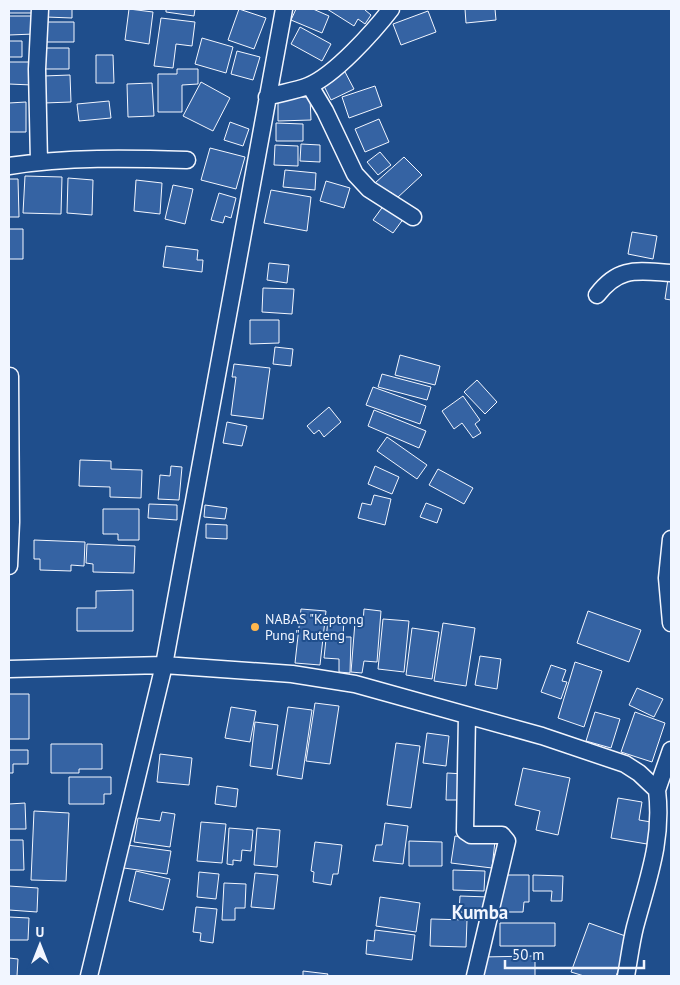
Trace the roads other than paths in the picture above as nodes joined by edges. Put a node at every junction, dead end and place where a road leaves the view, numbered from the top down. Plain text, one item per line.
1 (40, 9) edge
2 (284, 9) edge
3 (391, 9) edge
4 (310, 86) junction
5 (267, 97) junction
6 (186, 160) dead end
7 (39, 162) junction
8 (9, 166) edge
9 (414, 217) dead end
10 (671, 273) edge
11 (597, 295) dead end
12 (10, 376) dead end
13 (671, 539) edge
14 (9, 566) edge
15 (671, 623) edge
16 (164, 665) junction
17 (9, 669) edge
18 (467, 715) junction
19 (671, 750) edge
20 (658, 790) junction
21 (89, 976) edge
22 (475, 976) edge
23 (626, 976) edge

1 - 7 street
2 - 5 street
3 - 4 street
4 - 5 street
4 - 9 street
5 - 16 street
6 - 7 street
7 - 8 street
10 - 11 street
12 - 14 street
13 - 15 street
16 - 17 street
16 - 18 street
16 - 21 street
18 - 20 street
18 - 22 street
19 - 20 street
20 - 23 street

